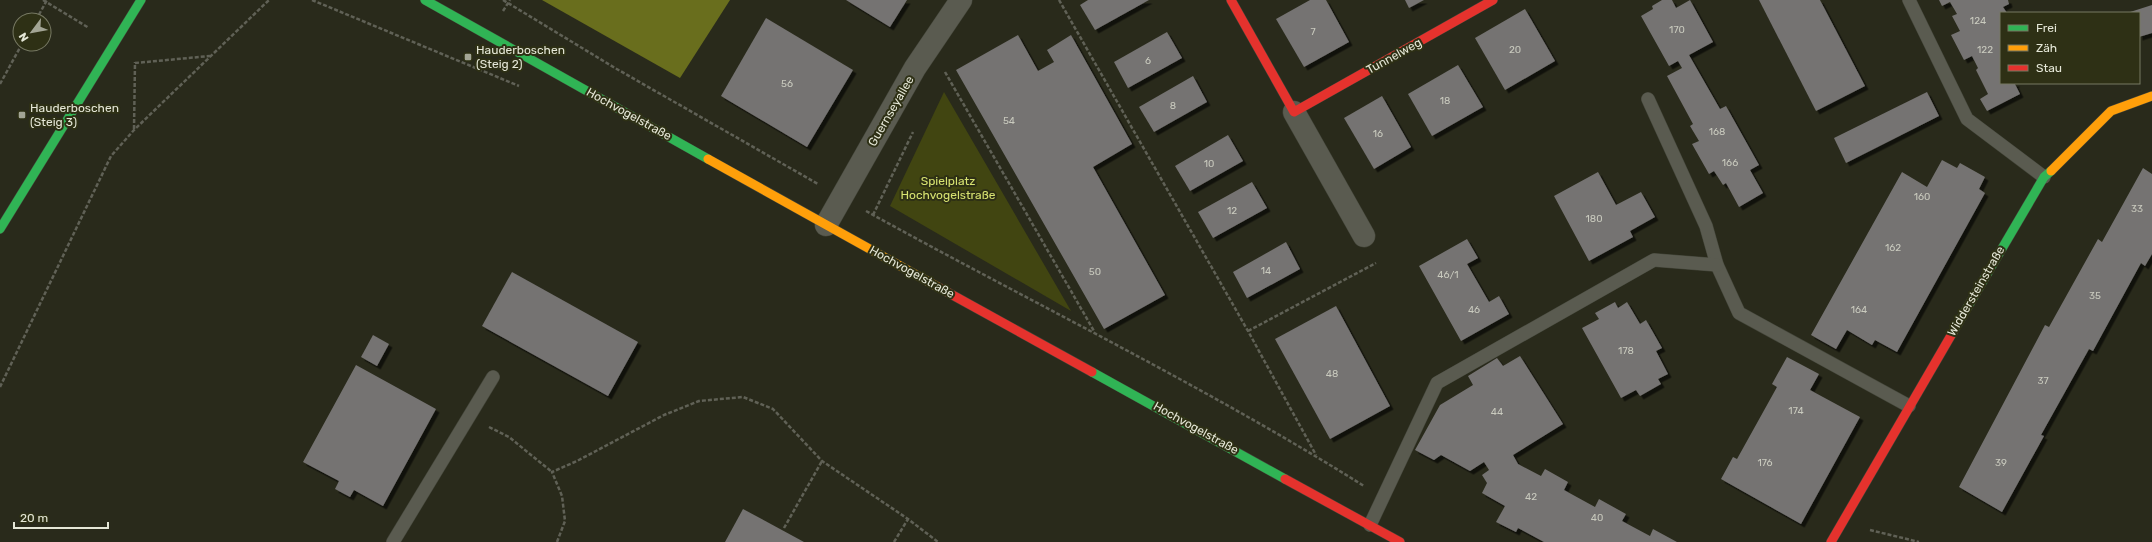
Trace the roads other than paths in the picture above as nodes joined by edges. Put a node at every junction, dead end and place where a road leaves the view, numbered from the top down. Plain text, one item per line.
1 (425, 0) edge
2 (961, 0) edge
3 (1231, 0) edge
4 (1493, 0) edge
5 (1909, 0) edge
6 (141, 2) edge
7 (2152, 96) edge
8 (1648, 99) dead end
9 (1294, 112) junction
10 (2044, 177) junction
11 (826, 225) junction
12 (0, 229) edge
13 (1364, 236) road end
14 (1717, 265) junction
15 (493, 377) dead end
16 (1909, 406) junction
17 (1370, 525) junction
18 (393, 542) edge
19 (1400, 542) edge
20 (1832, 542) edge

1 - 11 street, Hochvogelstraße
2 - 11 street, Guernseyallee
3 - 9 street
4 - 9 street, Tunnelweg
5 - 10 lane
6 - 12 street
7 - 10 street, Widdersteinstraße
8 - 14 lane
9 - 13 street
10 - 16 street, Widdersteinstraße
11 - 17 street, Hochvogelstraße
14 - 16 lane
14 - 17 lane
15 - 18 lane
16 - 20 street, Widdersteinstraße
17 - 19 street, Hochvogelstraße

